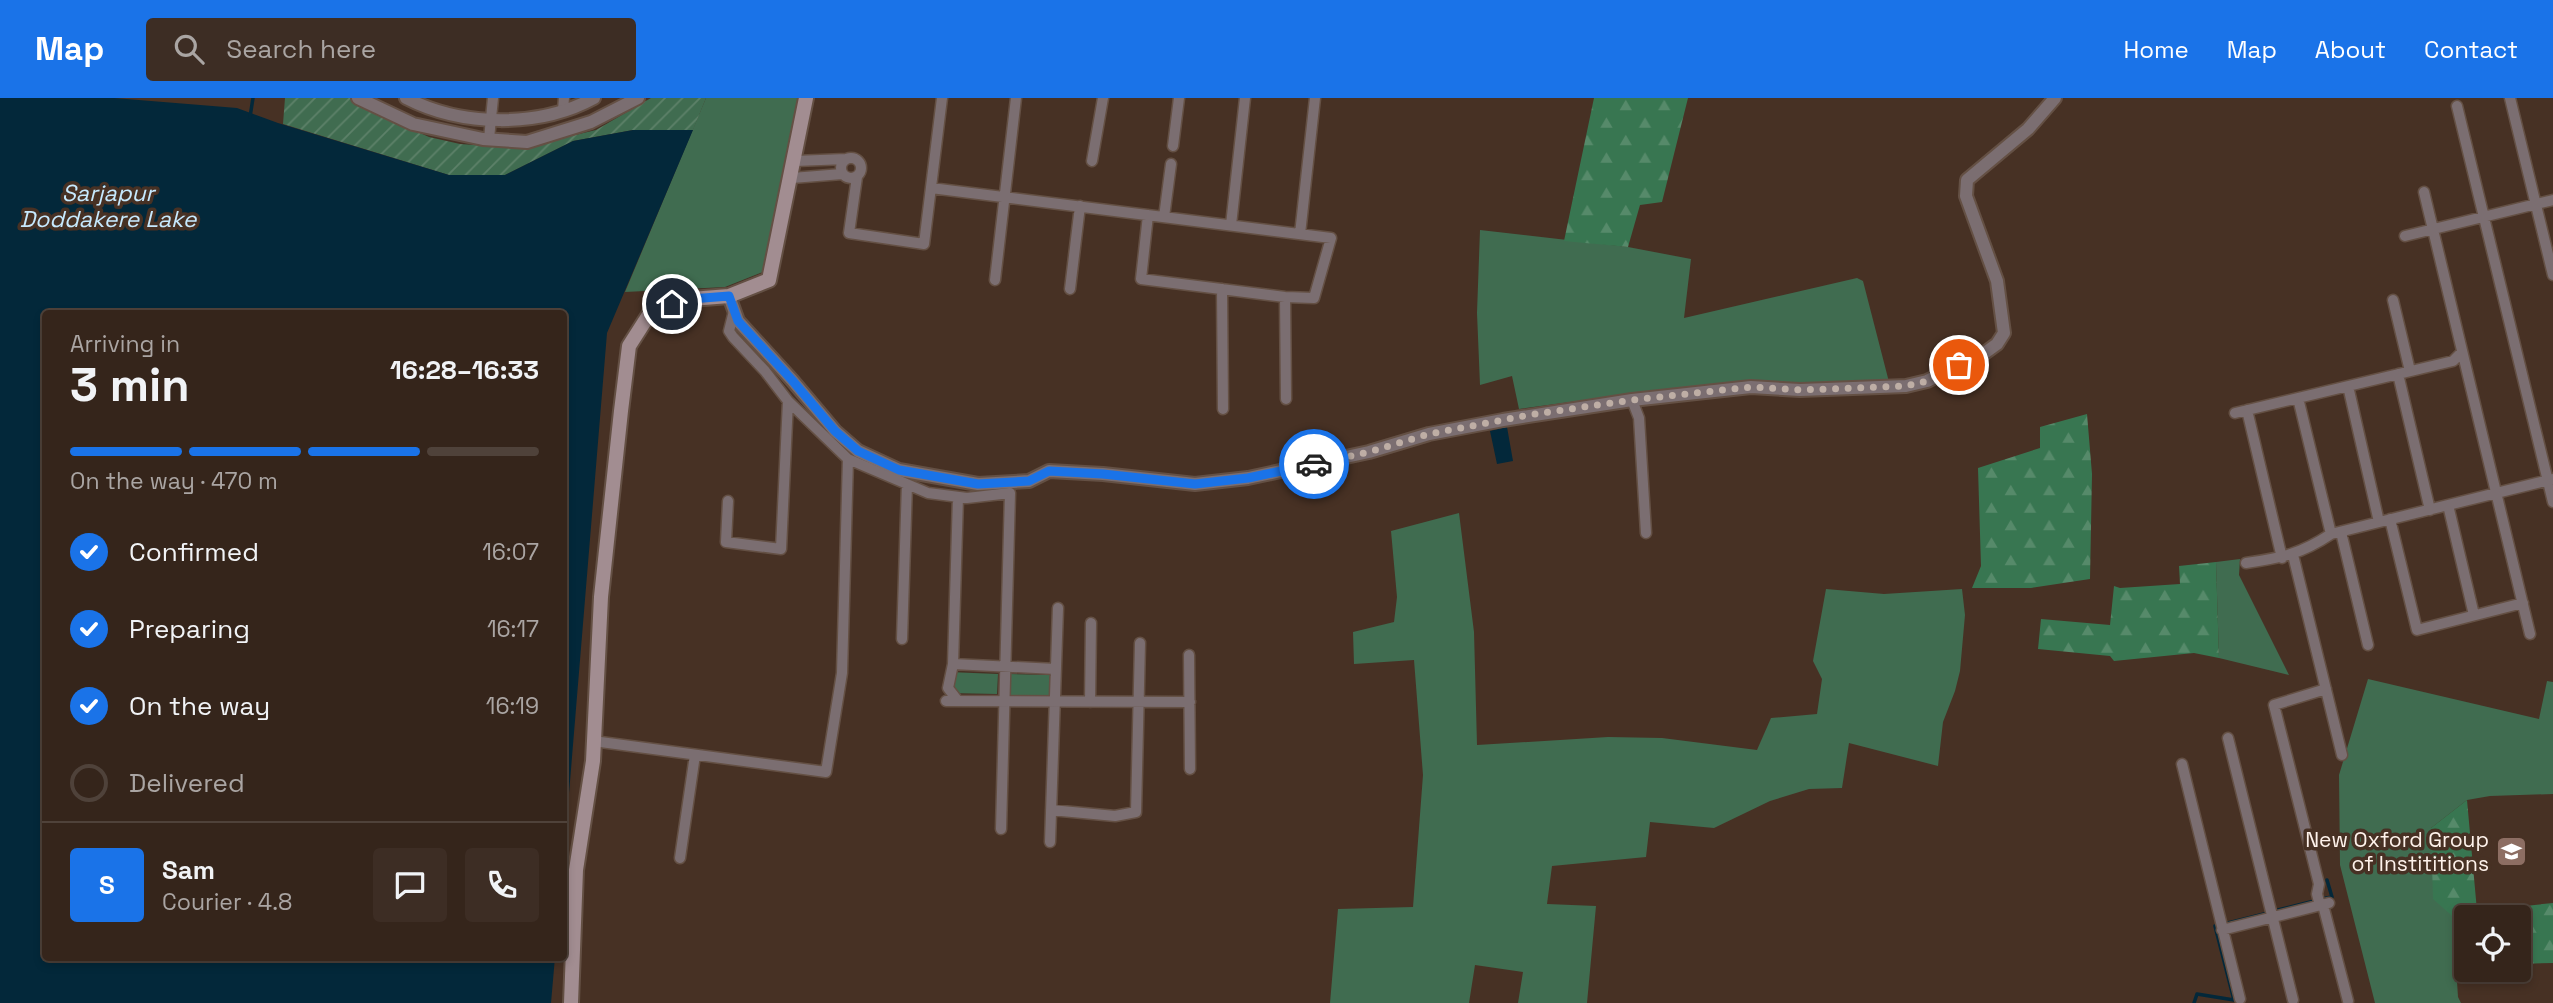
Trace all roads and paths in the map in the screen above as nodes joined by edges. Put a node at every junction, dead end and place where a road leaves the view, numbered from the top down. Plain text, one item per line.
1 (358, 98) edge
2 (406, 98) edge
3 (493, 98) edge
4 (594, 98) edge
5 (638, 98) edge
6 (806, 98) edge
7 (942, 98) edge
8 (1016, 98) edge
9 (1102, 98) edge
10 (1180, 98) edge
11 (1245, 98) edge
12 (1315, 98) edge
13 (2055, 98) edge
14 (2510, 98) edge
15 (421, 102) edge
16 (563, 104) edge
17 (2457, 106) dead end
18 (491, 119) junction
19 (489, 139) junction
20 (1173, 146) dead end
21 (846, 159) junction
22 (795, 160) junction
23 (1091, 161) dead end
24 (1171, 164) dead end
25 (842, 174) junction
26 (858, 177) junction
27 (792, 178) junction
28 (931, 188) junction
29 (2424, 192) dead end
30 (1004, 196) junction
31 (2553, 200) edge
32 (2536, 204) junction
33 (1080, 206) junction
34 (1148, 215) junction
35 (1164, 217) junction
36 (2484, 217) junction
37 (1231, 225) junction
38 (2432, 229) junction
39 (1300, 233) junction
40 (2405, 236) dead end
41 (2553, 275) edge
42 (995, 280) dead end
43 (1070, 289) dead end
44 (1222, 289) junction
45 (729, 296) junction
46 (1285, 297) junction
47 (2393, 300) dead end
48 (734, 311) junction
49 (2462, 352) junction
50 (2410, 371) junction
51 (2398, 374) junction
52 (2348, 386) junction
53 (2298, 398) junction
54 (1286, 399) dead end
55 (1632, 400) junction
56 (788, 401) junction
57 (1223, 409) dead end
58 (2247, 410) junction
59 (2235, 413) dead end
60 (848, 459) junction
61 (2550, 480) edge
62 (907, 484) junction
63 (2496, 493) junction
64 (958, 497) junction
65 (728, 501) dead end
66 (2553, 502) edge
67 (2448, 505) junction
68 (2430, 510) junction
69 (2384, 521) junction
70 (1646, 533) dead end
71 (2336, 533) junction
72 (2293, 555) junction
73 (2281, 558) junction
74 (2246, 563) dead end
75 (2523, 603) junction
76 (1058, 608) dead end
77 (2474, 615) junction
78 (1091, 623) dead end
79 (2530, 634) dead end
80 (902, 639) dead end
81 (1140, 643) dead end
82 (2368, 645) dead end
83 (1189, 655) dead end
84 (953, 664) junction
85 (1005, 667) junction
86 (1056, 669) junction
87 (2326, 689) junction
88 (946, 701) dead end
89 (958, 701) junction
90 (1004, 702) junction
91 (1055, 702) junction
92 (1090, 702) junction
93 (1140, 702) junction
94 (1190, 702) junction
95 (2228, 738) dead end
96 (593, 741) junction
97 (695, 755) junction
98 (2342, 755) dead end
99 (2182, 764) dead end
100 (1191, 769) dead end
101 (1051, 810) junction
102 (1001, 829) dead end
103 (1050, 842) dead end
104 (680, 858) dead end
105 (2324, 905) junction
106 (2273, 917) junction
107 (2222, 930) junction
108 (2240, 999) dead end
109 (2293, 1000) dead end
110 (2348, 1001) edge
111 (571, 1003) edge

1 - 19 street
2 - 15 street
3 - 18 street
4 - 16 street
5 - 19 street
6 - 22 main road
7 - 28 street
8 - 30 street
9 - 23 street
10 - 20 street
11 - 37 street
12 - 39 street
13 - 55 street
14 - 32 street
15 - 18 street
16 - 18 street
17 - 36 street
18 - 19 street
21 - 22 street
21 - 25 street
21 - 26 street
22 - 27 main road
24 - 35 street
25 - 26 street
25 - 27 street
26 - 28 street
27 - 45 main road
28 - 30 street
29 - 38 street
30 - 33 street
30 - 42 street
31 - 32 street
32 - 36 street
32 - 41 street
33 - 34 street
33 - 43 street
34 - 35 street
34 - 44 street
35 - 37 street
36 - 38 street
36 - 61 street
37 - 39 street
38 - 40 street
38 - 49 street
39 - 46 street
44 - 46 street
44 - 57 street
45 - 48 street
45 - 96 main road
46 - 54 street
47 - 50 street
48 - 55 street
48 - 56 street
49 - 50 street
49 - 63 street
50 - 51 street
51 - 52 street
51 - 68 street
52 - 53 street
52 - 69 street
53 - 58 street
53 - 71 street
55 - 70 street
56 - 60 street
56 - 65 street
58 - 59 street
58 - 73 street
60 - 62 street
60 - 97 street
61 - 63 street
61 - 66 street
62 - 64 street
62 - 80 street
63 - 67 street
63 - 75 street
64 - 84 street
64 - 85 street
67 - 68 street
67 - 77 street
68 - 69 street
69 - 71 street
69 - 77 street
71 - 72 street
71 - 82 street
72 - 73 street
72 - 87 street
73 - 74 street
75 - 77 street
75 - 79 street
76 - 86 street
78 - 92 street
81 - 93 street
83 - 94 street
84 - 85 street
84 - 89 street
85 - 86 street
85 - 90 street
86 - 91 street
87 - 98 street
87 - 105 street
88 - 89 street
89 - 90 street
90 - 91 street
90 - 102 street
91 - 92 street
91 - 101 street
92 - 93 street
93 - 94 street
93 - 101 street
94 - 100 street
95 - 106 street
96 - 97 street
96 - 111 main road
97 - 104 street
99 - 107 street
101 - 103 street
105 - 106 street
105 - 110 street
106 - 107 street
106 - 109 street
107 - 108 street

